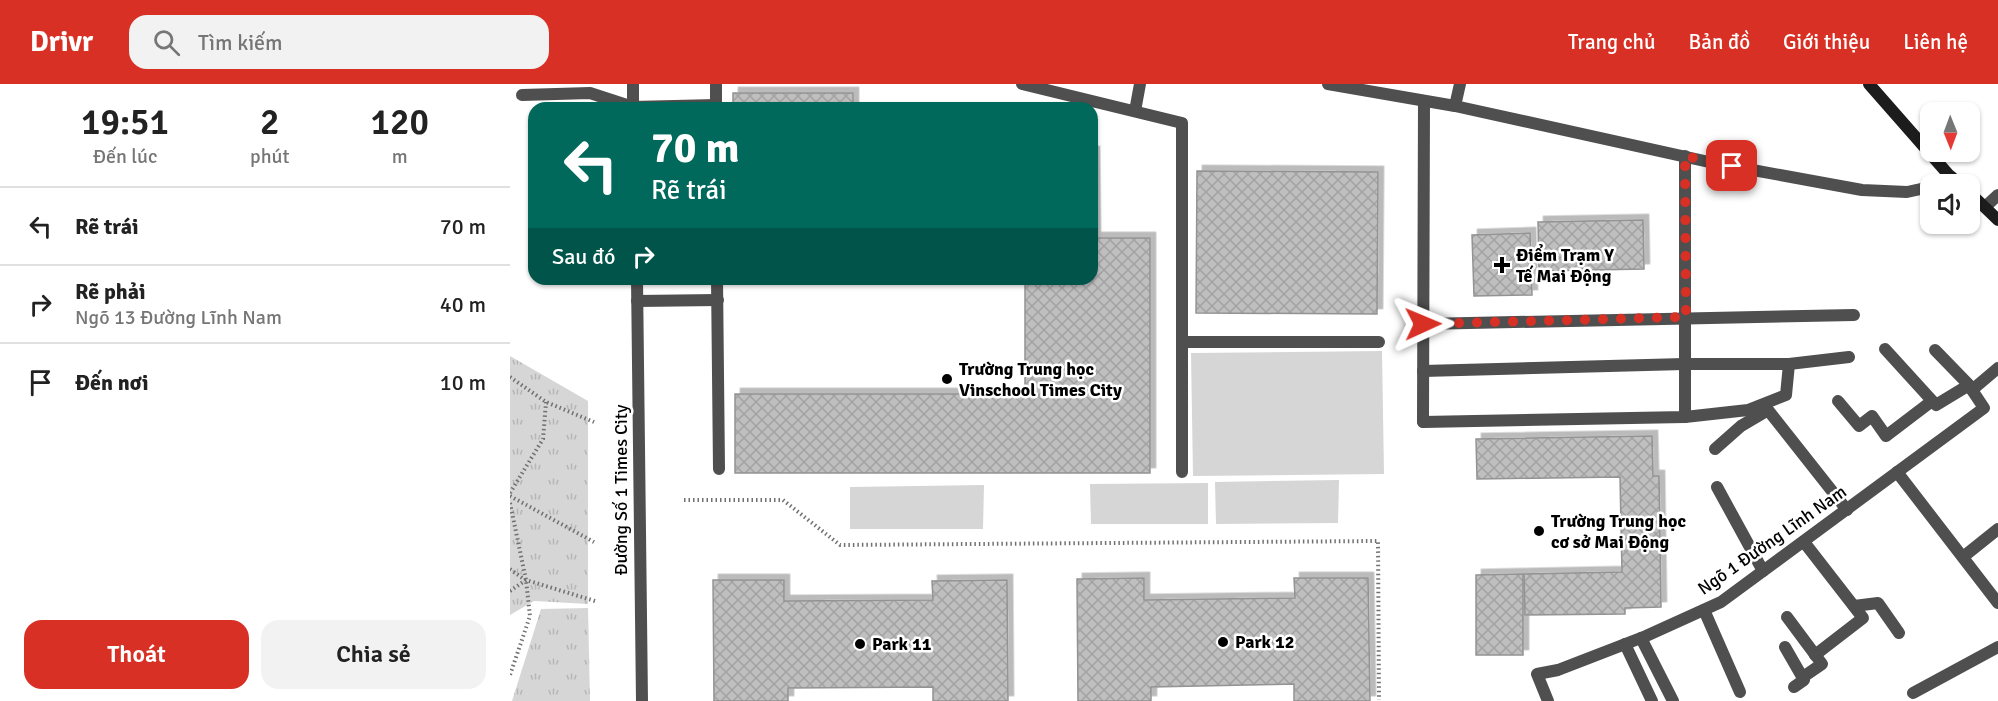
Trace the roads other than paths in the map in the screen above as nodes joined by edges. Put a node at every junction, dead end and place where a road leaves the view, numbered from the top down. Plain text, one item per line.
1 (633, 84) edge
2 (716, 84) edge
3 (1022, 84) edge
4 (1140, 84) edge
5 (1328, 84) edge
6 (1460, 84) edge
7 (1869, 84) edge
8 (522, 95) dead end
9 (1424, 101) junction
10 (616, 102) edge
11 (633, 102) edge
12 (716, 102) edge
13 (1097, 102) edge
14 (1098, 102) edge
15 (1455, 106) junction
16 (1135, 111) junction
17 (1685, 156) junction
18 (1948, 174) edge
19 (1920, 189) edge
20 (1998, 195) edge
21 (1980, 202) edge
22 (1985, 207) junction
23 (1998, 220) edge
24 (637, 285) edge
25 (717, 285) edge
26 (718, 300) junction
27 (638, 301) junction
28 (1854, 315) dead end
29 (1686, 317) junction
30 (1423, 324) junction
31 (1182, 342) junction
32 (1379, 342) dead end
33 (1885, 349) dead end
34 (1935, 350) dead end
35 (1849, 357) dead end
36 (1684, 364) junction
37 (1789, 364) junction
38 (1998, 368) edge
39 (1423, 371) junction
40 (1971, 388) junction
41 (1932, 400) junction
42 (1838, 401) dead end
43 (1685, 417) junction
44 (1715, 449) dead end
45 (719, 469) dead end
46 (1182, 472) dead end
47 (1897, 472) junction
48 (1718, 487) dead end
49 (1847, 510) junction
50 (1998, 529) edge
51 (1803, 542) junction
52 (1963, 557) junction
53 (1763, 571) junction
54 (1998, 603) edge
55 (1854, 606) junction
56 (1704, 610) junction
57 (1787, 617) dead end
58 (1899, 633) dead end
59 (1641, 638) junction
60 (1625, 644) junction
61 (1785, 647) dead end
62 (1998, 647) edge
63 (1815, 655) junction
64 (1803, 677) junction
65 (1794, 687) dead end
66 (1740, 692) dead end
67 (1913, 693) dead end
68 (642, 701) edge
69 (1548, 701) edge
70 (1652, 701) edge
71 (1672, 701) edge

1 - 11 street
2 - 12 street
3 - 13 street
4 - 16 street
5 - 9 street
6 - 15 street
7 - 18 main road
8 - 10 street
9 - 15 street
9 - 30 street
14 - 16 street
15 - 17 street
16 - 31 street
17 - 19 street
17 - 29 street
20 - 22 street
21 - 22 main road
22 - 23 main road
24 - 27 street, Đường Số 1 Times City
25 - 26 street
26 - 27 street
26 - 45 street
27 - 68 street, Đường Số 1 Times City
28 - 29 street
29 - 30 street
29 - 36 street
30 - 39 street
31 - 32 street
31 - 46 street
33 - 41 street
34 - 40 street
35 - 37 street
36 - 37 street
36 - 39 street
36 - 43 street
37 - 43 street
38 - 40 street
39 - 43 street
40 - 41 street
40 - 47 street, Ngõ 1 Đường Lĩnh Nam
41 - 42 street
44 - 49 street
47 - 49 street, Ngõ 1 Đường Lĩnh Nam
47 - 52 street
48 - 53 street
49 - 51 street, Ngõ 1 Đường Lĩnh Nam
50 - 52 street
51 - 53 street, Ngõ 1 Đường Lĩnh Nam
51 - 55 street
52 - 54 street
53 - 56 street, Ngõ 1 Đường Lĩnh Nam
55 - 58 street
55 - 63 street
56 - 59 street, Ngõ 1 Đường Lĩnh Nam
56 - 66 street
57 - 63 street
59 - 60 street, Ngõ 1 Đường Lĩnh Nam
59 - 71 street
60 - 69 street, Ngõ 1 Đường Lĩnh Nam
60 - 70 street
61 - 64 street
62 - 67 street
63 - 64 street
64 - 65 street

